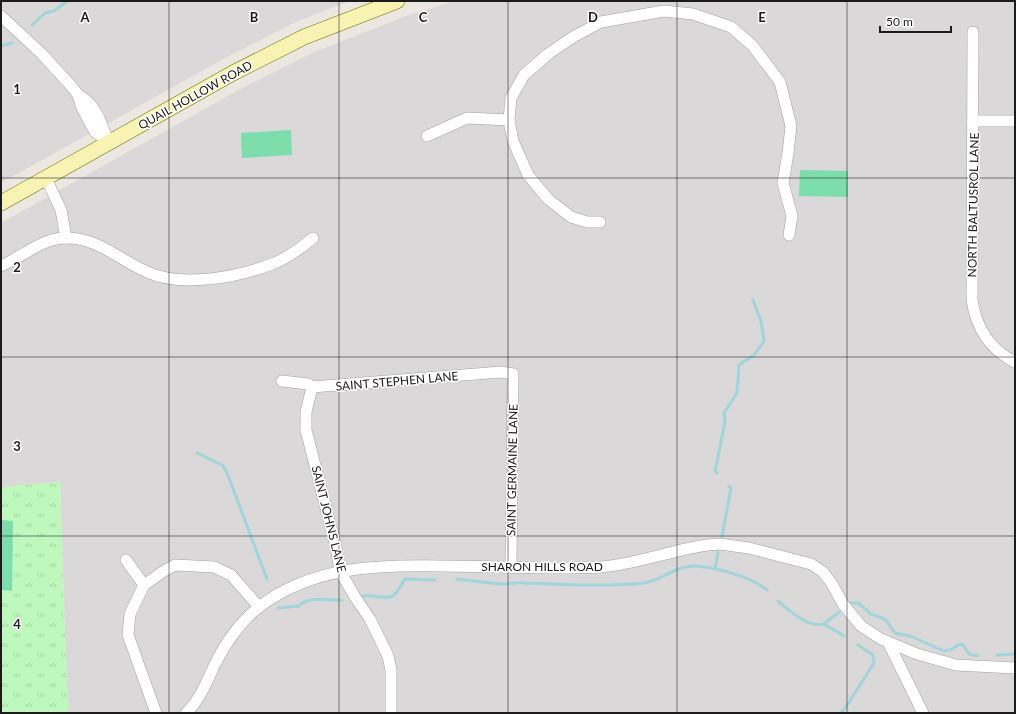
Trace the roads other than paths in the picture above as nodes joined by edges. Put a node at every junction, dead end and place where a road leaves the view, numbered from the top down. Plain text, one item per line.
1 (397, 1) edge
2 (663, 6) edge
3 (1, 16) edge
4 (973, 32) dead end
5 (509, 120) junction
6 (973, 121) junction
7 (1015, 121) edge
8 (427, 136) dead end
9 (108, 142) junction
10 (46, 178) junction
11 (1, 203) edge
12 (600, 222) dead end
13 (789, 235) dead end
14 (66, 238) junction
15 (313, 238) dead end
16 (1, 266) edge
17 (1015, 362) edge
18 (513, 374) joint
19 (282, 381) dead end
20 (312, 387) junction
21 (126, 560) dead end
22 (511, 566) junction
23 (340, 571) junction
24 (144, 585) junction
25 (259, 607) junction
26 (888, 642) junction
27 (1015, 668) edge
28 (156, 713) edge
29 (186, 713) edge
30 (391, 713) edge
31 (923, 713) edge

1 - 9 main road, QUAIL HOLLOW ROAD
2 - 5 street
2 - 13 street
3 - 9 street
4 - 6 street, NORTH BALTUSROL LANE
5 - 8 street
5 - 12 street
6 - 7 street
6 - 17 street, NORTH BALTUSROL LANE
9 - 10 main road, QUAIL HOLLOW ROAD
10 - 11 main road, QUAIL HOLLOW ROAD
10 - 14 street
14 - 15 street
14 - 16 street
18 - 20 street, SAINT STEPHEN LANE
18 - 22 street, SAINT GERMAINE LANE
19 - 20 street, SAINT STEPHEN LANE
20 - 23 street, SAINT JOHNS LANE
21 - 24 street
22 - 23 street, SHARON HILLS ROAD
22 - 26 street, SHARON HILLS ROAD
23 - 25 street, SHARON HILLS ROAD
23 - 30 street, SAINT JOHNS LANE
24 - 25 street
24 - 28 street
25 - 29 street, SHARON HILLS ROAD
26 - 27 street, SHARON HILLS ROAD
26 - 31 street

